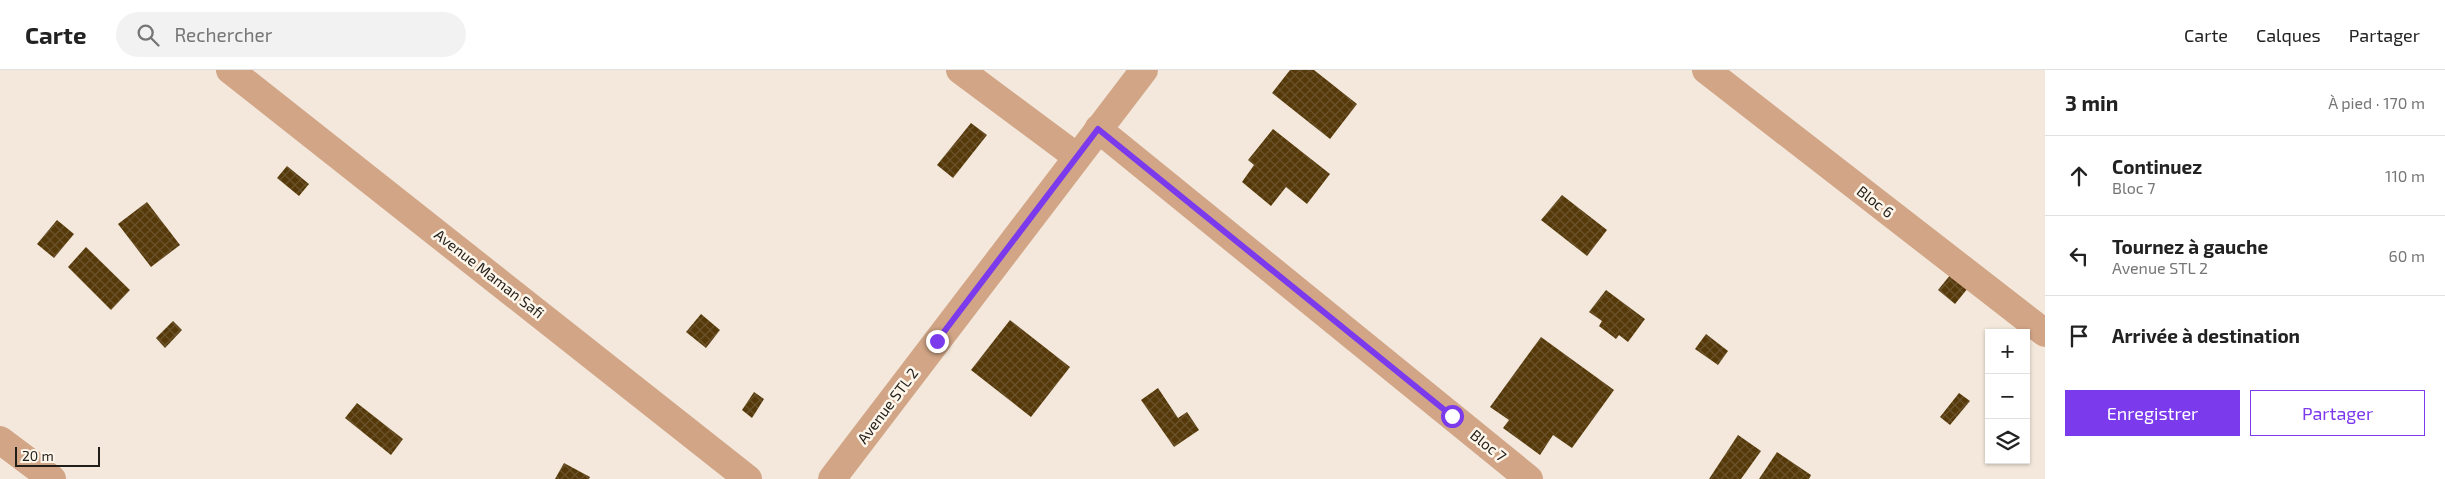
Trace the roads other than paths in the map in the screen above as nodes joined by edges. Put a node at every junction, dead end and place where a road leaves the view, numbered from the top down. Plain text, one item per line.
1 (230, 70) edge
2 (960, 70) edge
3 (1144, 70) edge
4 (1706, 70) edge
5 (1098, 129) junction
6 (1077, 157) junction
7 (2045, 333) edge
8 (0, 440) edge
9 (52, 479) edge
10 (748, 479) edge
11 (832, 479) edge
12 (1529, 479) edge

1 - 10 street, Avenue Maman Safi
2 - 6 street
3 - 5 street, Avenue STL 2
4 - 7 street, Bloc 6
5 - 6 street, Avenue STL 2
5 - 12 street, Bloc 7
6 - 11 street, Avenue STL 2
8 - 9 street

